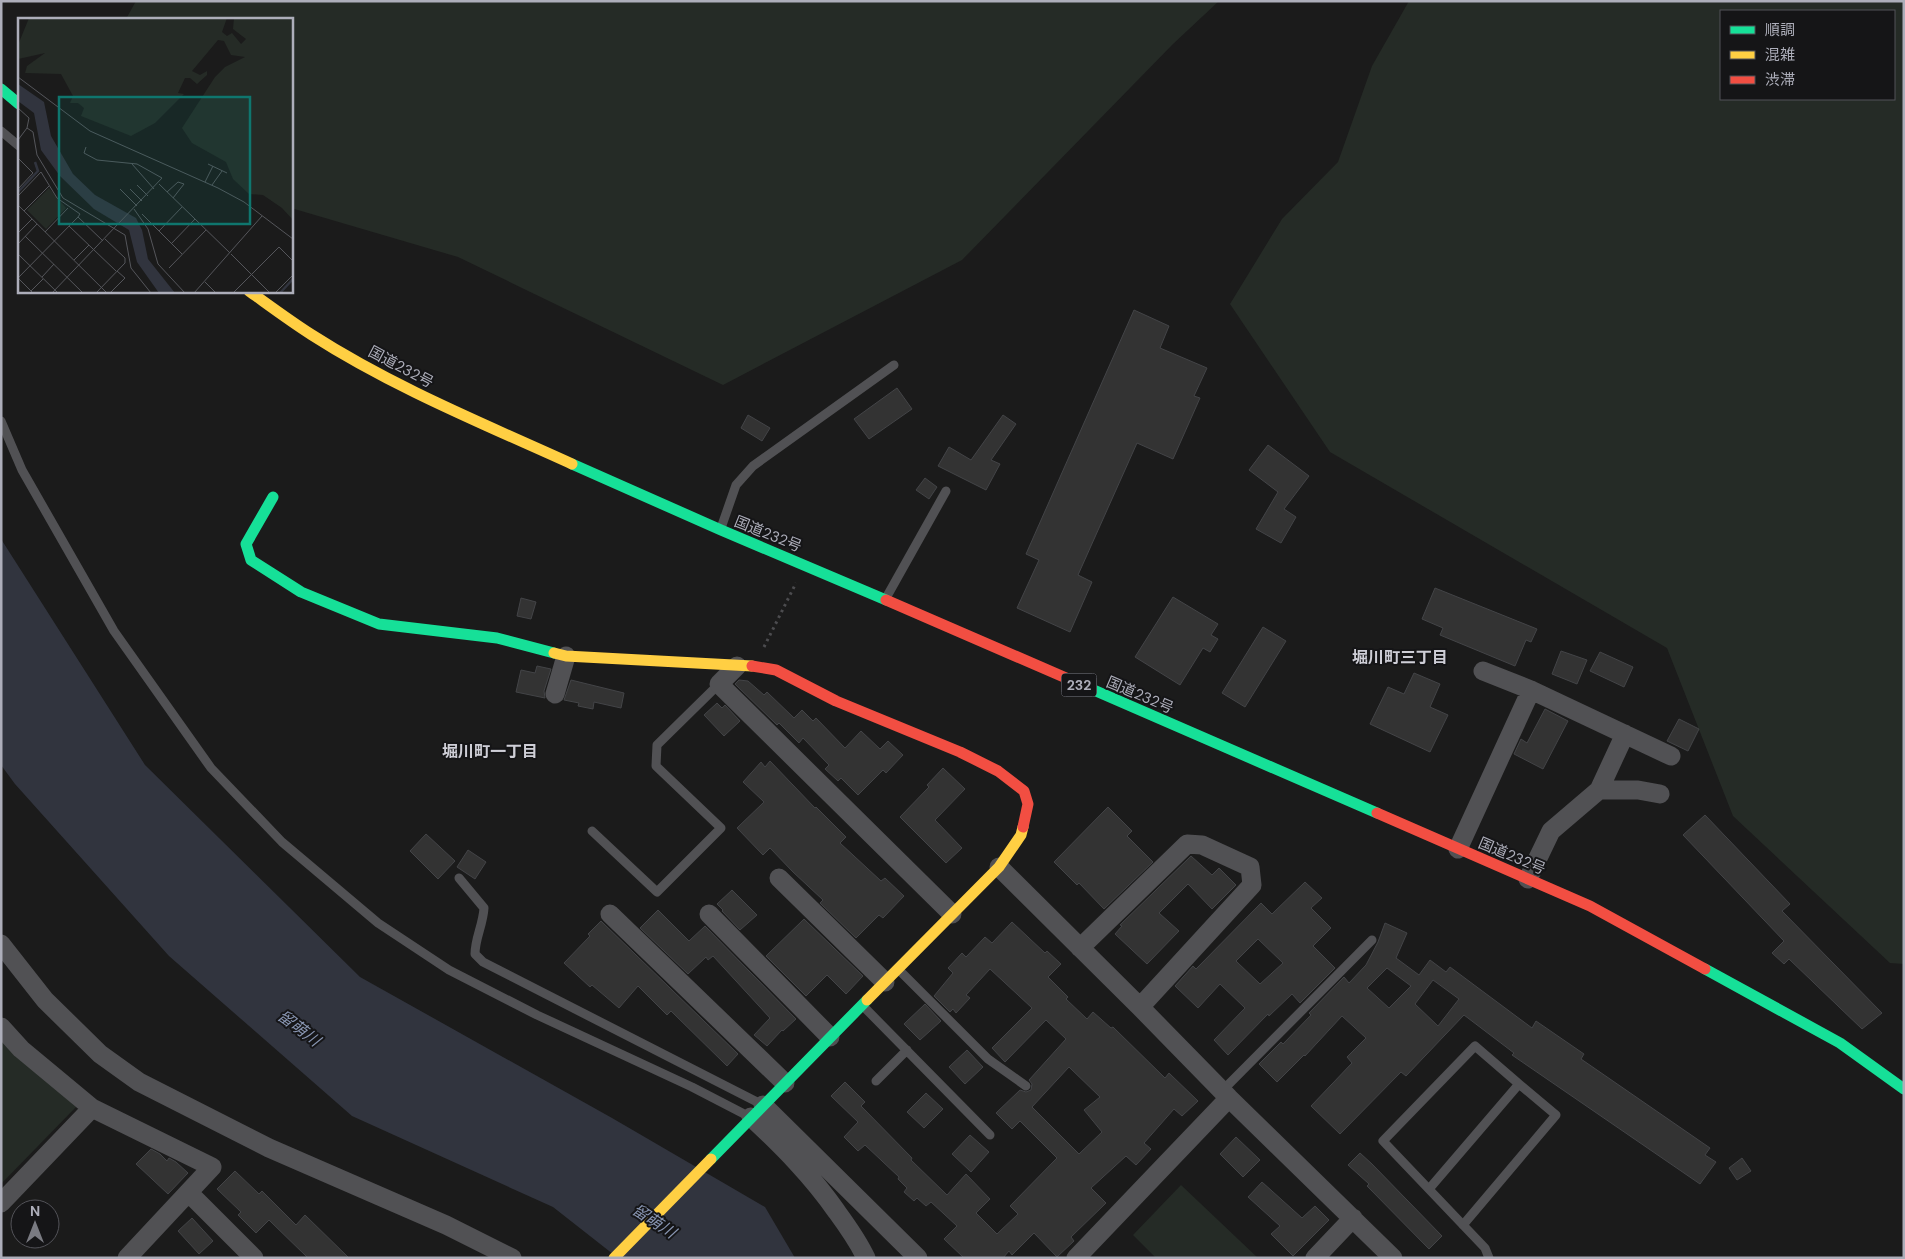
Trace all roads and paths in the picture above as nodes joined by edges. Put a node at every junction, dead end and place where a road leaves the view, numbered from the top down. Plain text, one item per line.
1 (1, 90) edge
2 (18, 103) edge
3 (1, 131) edge
4 (18, 145) edge
5 (250, 292) edge
6 (894, 364) dead end
7 (1, 422) edge
8 (946, 491) dead end
9 (273, 496) dead end
10 (721, 530) junction
11 (806, 565) junction
12 (885, 600) junction
13 (566, 656) junction
14 (737, 666) junction
15 (756, 666) junction
16 (1483, 671) dead end
17 (719, 684) junction
18 (1531, 690) junction
19 (555, 694) dead end
20 (1625, 734) junction
21 (1671, 756) dead end
22 (1599, 790) junction
23 (1660, 794) dead end
24 (592, 831) dead end
25 (1458, 849) junction
26 (999, 867) junction
27 (459, 878) dead end
28 (780, 878) dead end
29 (1528, 879) junction
30 (610, 914) dead end
31 (709, 914) dead end
32 (952, 914) junction
33 (1372, 940) dead end
34 (1, 944) edge
35 (1080, 948) junction
36 (892, 975) junction
37 (862, 1005) junction
38 (1140, 1007) junction
39 (1, 1027) edge
40 (830, 1037) junction
41 (906, 1050) junction
42 (876, 1081) dead end
43 (785, 1083) junction
44 (1519, 1084) junction
45 (1026, 1086) dead end
46 (1904, 1089) edge
47 (1226, 1094) junction
48 (92, 1108) junction
49 (753, 1115) junction
50 (990, 1135) dead end
51 (1429, 1190) junction
52 (189, 1193) junction
53 (1, 1203) edge
54 (1353, 1218) junction
55 (1463, 1225) junction
56 (127, 1258) edge
57 (254, 1258) edge
58 (512, 1258) edge
59 (614, 1258) edge
60 (866, 1258) edge
61 (918, 1258) edge
62 (1076, 1258) edge
63 (1315, 1258) edge
64 (1393, 1258) edge
65 (1489, 1258) edge

1 - 2 main road
3 - 4 lane
5 - 10 main road, 国道232号 / 232
6 - 10 lane
7 - 49 lane
8 - 12 lane
9 - 13 main road
10 - 11 main road, 国道232号 / 232
11 - 12 main road, 国道232号 / 232
11 - 15 path
12 - 25 main road, 国道232号 / 232
13 - 14 main road
13 - 19 street
14 - 15 main road
14 - 17 street
15 - 26 main road
16 - 18 street
17 - 24 lane
17 - 32 street
18 - 20 street
18 - 25 street
20 - 21 street
20 - 22 street
22 - 23 street
22 - 29 street
25 - 29 main road, 国道232号 / 232
26 - 32 main road
26 - 35 street
27 - 49 lane
28 - 36 street
29 - 46 main road, 国道232号 / 232
30 - 43 street
31 - 40 street
32 - 36 main road
33 - 47 lane
34 - 58 street
35 - 38 street
35 - 38 street
36 - 37 main road
36 - 45 lane
37 - 40 main road
37 - 41 lane
38 - 47 street
39 - 48 street
40 - 43 main road
41 - 42 lane
41 - 50 lane
43 - 49 main road
44 - 51 lane
44 - 51 lane
44 - 55 lane
47 - 54 street
47 - 62 street
48 - 52 street
48 - 53 street
49 - 59 main road
49 - 60 street
49 - 61 street
51 - 55 lane
52 - 56 street
52 - 57 street
54 - 63 street
54 - 64 street
55 - 65 lane

